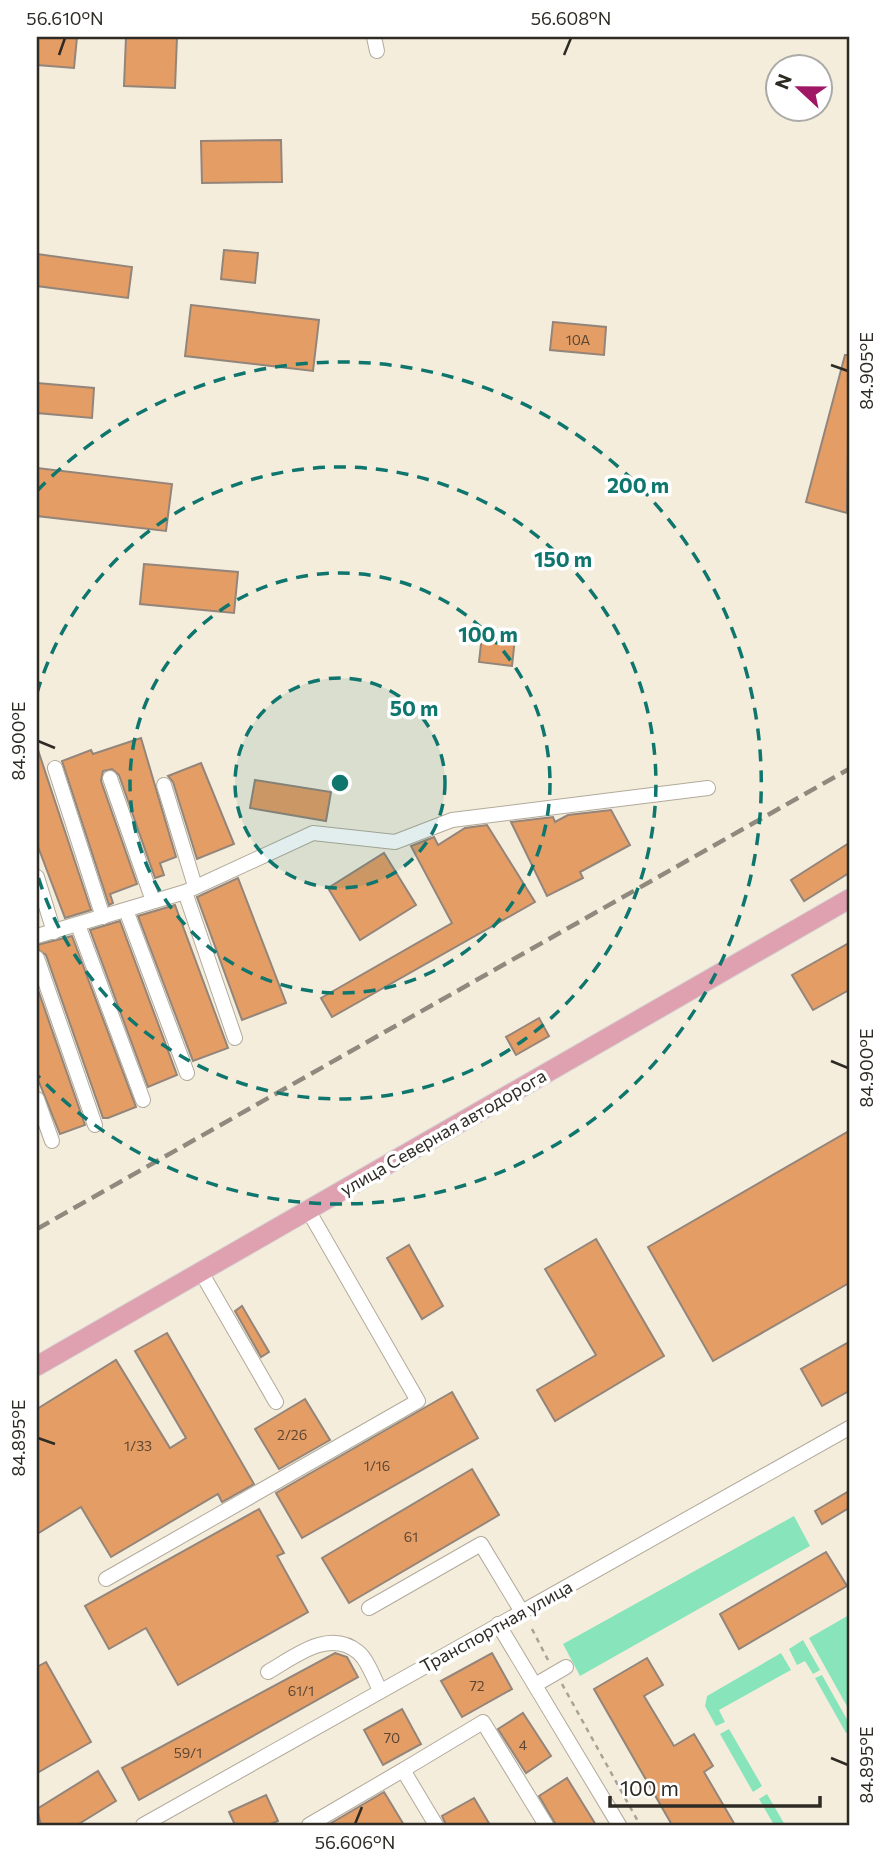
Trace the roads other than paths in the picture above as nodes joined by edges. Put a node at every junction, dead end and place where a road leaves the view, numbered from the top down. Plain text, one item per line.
1 (55, 768) dead end
2 (110, 778) dead end
3 (164, 785) dead end
4 (708, 788) dead end
5 (37, 877) edge
6 (190, 889) junction
7 (849, 899) edge
8 (153, 901) junction
9 (126, 910) junction
10 (103, 917) junction
11 (78, 925) junction
12 (54, 932) junction
13 (37, 936) edge
14 (37, 958) edge
15 (235, 1038) dead end
16 (187, 1073) dead end
17 (37, 1099) edge
18 (143, 1100) dead end
19 (95, 1125) dead end
20 (52, 1141) dead end
21 (307, 1210) junction
22 (201, 1272) junction
23 (37, 1366) edge
24 (276, 1402) dead end
25 (849, 1428) edge
26 (106, 1579) dead end
27 (369, 1608) dead end
28 (522, 1612) junction
29 (498, 1624) junction
30 (560, 1670) road end
31 (268, 1672) dead end
32 (535, 1685) junction
33 (380, 1690) junction
34 (403, 1770) junction
35 (144, 1825) edge
36 (309, 1825) edge
37 (436, 1825) edge
38 (546, 1825) edge
39 (619, 1825) edge

1 - 10 street
2 - 8 street
3 - 6 street
4 - 6 street
5 - 12 street
6 - 8 street
6 - 15 street
7 - 21 main road, улица Северная автодорога
8 - 9 street
9 - 10 street
9 - 16 street
10 - 11 street
11 - 12 street
11 - 18 street
12 - 13 street
14 - 19 street
17 - 20 street
21 - 22 main road, улица Северная автодорога
21 - 26 street
22 - 23 main road, улица Северная автодорога
22 - 24 street
25 - 28 street, Транспортная улица
27 - 28 street
28 - 29 street, Транспортная улица
29 - 32 street
29 - 33 street, Транспортная улица
30 - 32 street
31 - 33 street
32 - 39 street
33 - 35 street, Транспортная улица
34 - 36 street
34 - 37 street
34 - 38 street

